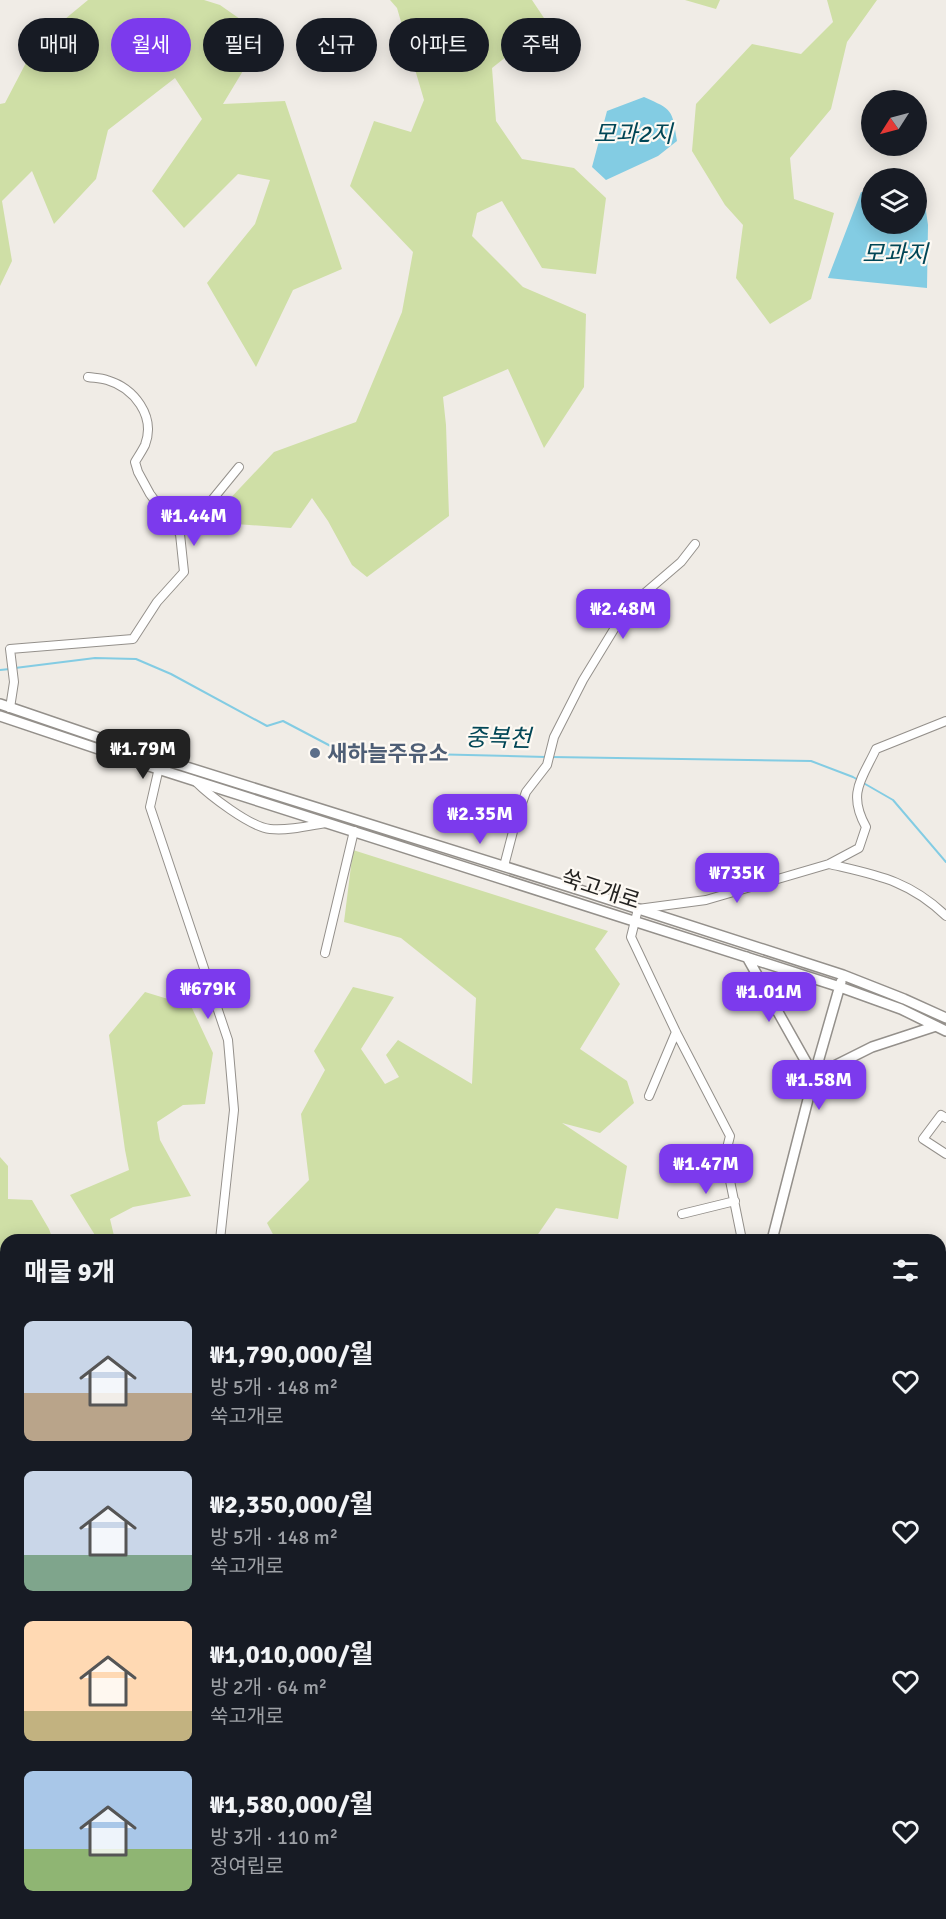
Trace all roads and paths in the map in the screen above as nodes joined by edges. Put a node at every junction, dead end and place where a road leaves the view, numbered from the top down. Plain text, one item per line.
1 (88, 377) dead end
2 (239, 467) dead end
3 (174, 525) junction
4 (695, 544) dead end
5 (0, 704) edge
6 (10, 708) junction
7 (0, 716) edge
8 (946, 721) edge
9 (161, 759) junction
10 (158, 769) junction
11 (194, 780) junction
12 (326, 823) junction
13 (354, 831) junction
14 (829, 864) junction
15 (504, 866) junction
16 (638, 909) junction
17 (946, 916) edge
18 (635, 920) junction
19 (325, 953) dead end
20 (747, 957) junction
21 (843, 975) junction
22 (840, 987) junction
23 (946, 1018) edge
24 (936, 1026) junction
25 (946, 1031) edge
26 (676, 1032) junction
27 (814, 1076) junction
28 (649, 1096) dead end
29 (946, 1118) edge
30 (946, 1154) edge
31 (735, 1201) junction
32 (682, 1214) dead end
33 (221, 1234) edge
34 (741, 1234) edge
35 (774, 1234) edge

1 - 3 street
2 - 3 street
3 - 6 street
4 - 15 street
5 - 6 street, 쑥고개로
6 - 9 street, 쑥고개로
7 - 10 street, 쑥고개로
8 - 14 street
9 - 10 street
9 - 15 street, 쑥고개로
10 - 11 street, 쑥고개로
10 - 33 street
11 - 12 street, 쑥고개로
11 - 12 street
12 - 13 street, 쑥고개로
13 - 18 street, 쑥고개로
13 - 19 street
14 - 16 street
14 - 17 street
15 - 16 street, 쑥고개로
16 - 18 street
16 - 21 street, 쑥고개로
18 - 20 street, 쑥고개로
18 - 26 street
20 - 22 street, 쑥고개로
20 - 27 street
21 - 22 street
21 - 23 street, 쑥고개로
22 - 24 street, 쑥고개로
22 - 27 street
24 - 25 street, 쑥고개로
24 - 27 street
26 - 28 street
26 - 31 street
27 - 35 street
29 - 30 street
31 - 32 street
31 - 34 street

